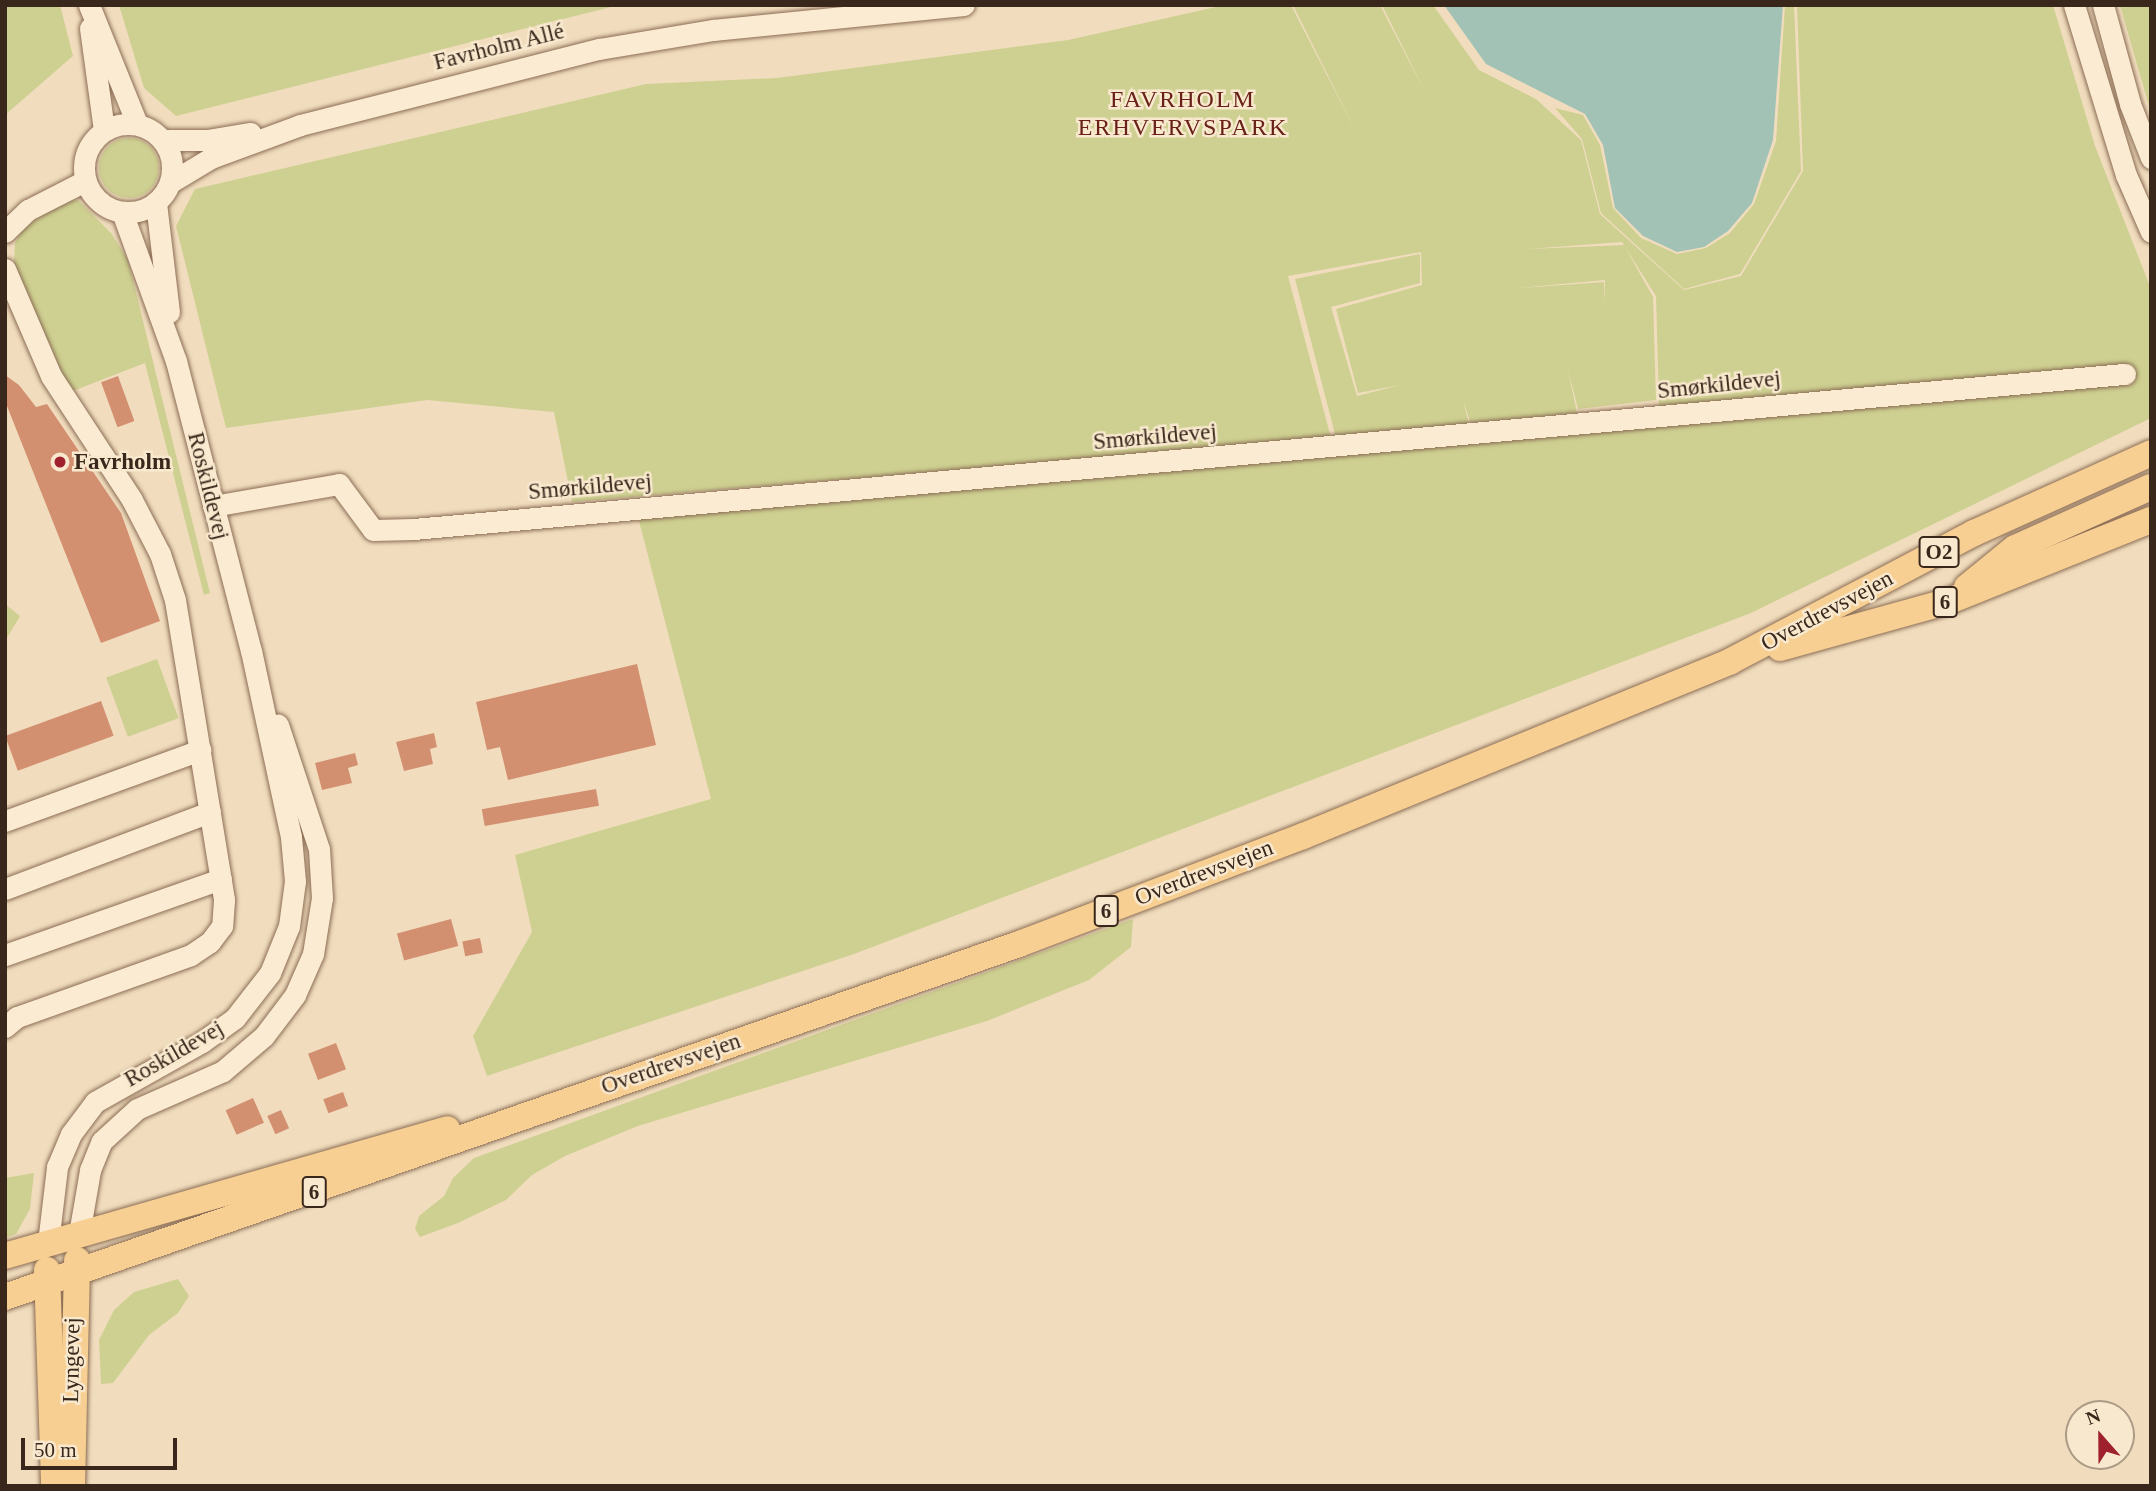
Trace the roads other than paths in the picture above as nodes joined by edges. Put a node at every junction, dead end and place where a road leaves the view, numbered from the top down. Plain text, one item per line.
1 (88, 5) edge
2 (964, 5) edge
3 (2074, 5) edge
4 (2103, 5) edge
5 (137, 124) junction
6 (300, 125) junction
7 (104, 130) junction
8 (163, 140) junction
9 (2151, 158) edge
10 (85, 181) junction
11 (171, 182) junction
12 (156, 203) junction
13 (122, 212) junction
14 (5, 232) edge
15 (2151, 232) edge
16 (5, 269) edge
17 (176, 360) junction
18 (2125, 374) dead end
19 (2151, 453) edge
20 (2151, 487) edge
21 (213, 506) junction
22 (2151, 520) edge
23 (1949, 601) junction
24 (251, 651) junction
25 (1731, 661) junction
26 (200, 750) junction
27 (210, 812) junction
28 (5, 821) edge
29 (221, 879) junction
30 (5, 888) edge
31 (5, 955) edge
32 (234, 1018) junction
33 (5, 1027) edge
34 (256, 1042) junction
35 (550, 1105) junction
36 (77, 1255) junction
37 (5, 1256) edge
38 (47, 1265) junction
39 (5, 1279) edge
40 (5, 1297) edge
41 (54, 1486) edge
42 (72, 1486) edge

1 - 5 street
1 - 7 street
2 - 6 street, Favrholm Allé
3 - 15 street
4 - 9 street
5 - 7 street
5 - 8 street
6 - 8 street, Favrholm Allé
6 - 11 street, Favrholm Allé
7 - 10 street
8 - 11 street
10 - 13 street
10 - 14 street
11 - 12 street
12 - 13 street
12 - 17 street, Roskildevej
13 - 17 street, Roskildevej
16 - 26 street
17 - 21 street, Roskildevej
18 - 21 street, Smørkildevej
19 - 25 main road, Overdrevsvejen / O2
20 - 23 main road
21 - 24 street, Roskildevej
22 - 23 main road, Overdrevsvejen / 6
23 - 25 main road, Overdrevsvejen / 6
24 - 32 street, Roskildevej
24 - 34 street, Roskildevej
25 - 35 main road, Overdrevsvejen / 6
26 - 27 street
26 - 28 street
27 - 29 street
27 - 30 street
29 - 31 street
29 - 33 street
32 - 34 street
32 - 38 street, Roskildevej
34 - 36 street, Roskildevej
35 - 36 main road, Overdrevsvejen / 6
35 - 36 main road, Overdrevsvejen
36 - 38 main road
36 - 38 main road, Overdrevsvejen
36 - 42 main road, Lyngevej
37 - 38 main road
38 - 39 main road
38 - 40 main road
38 - 41 main road, Lyngevej

